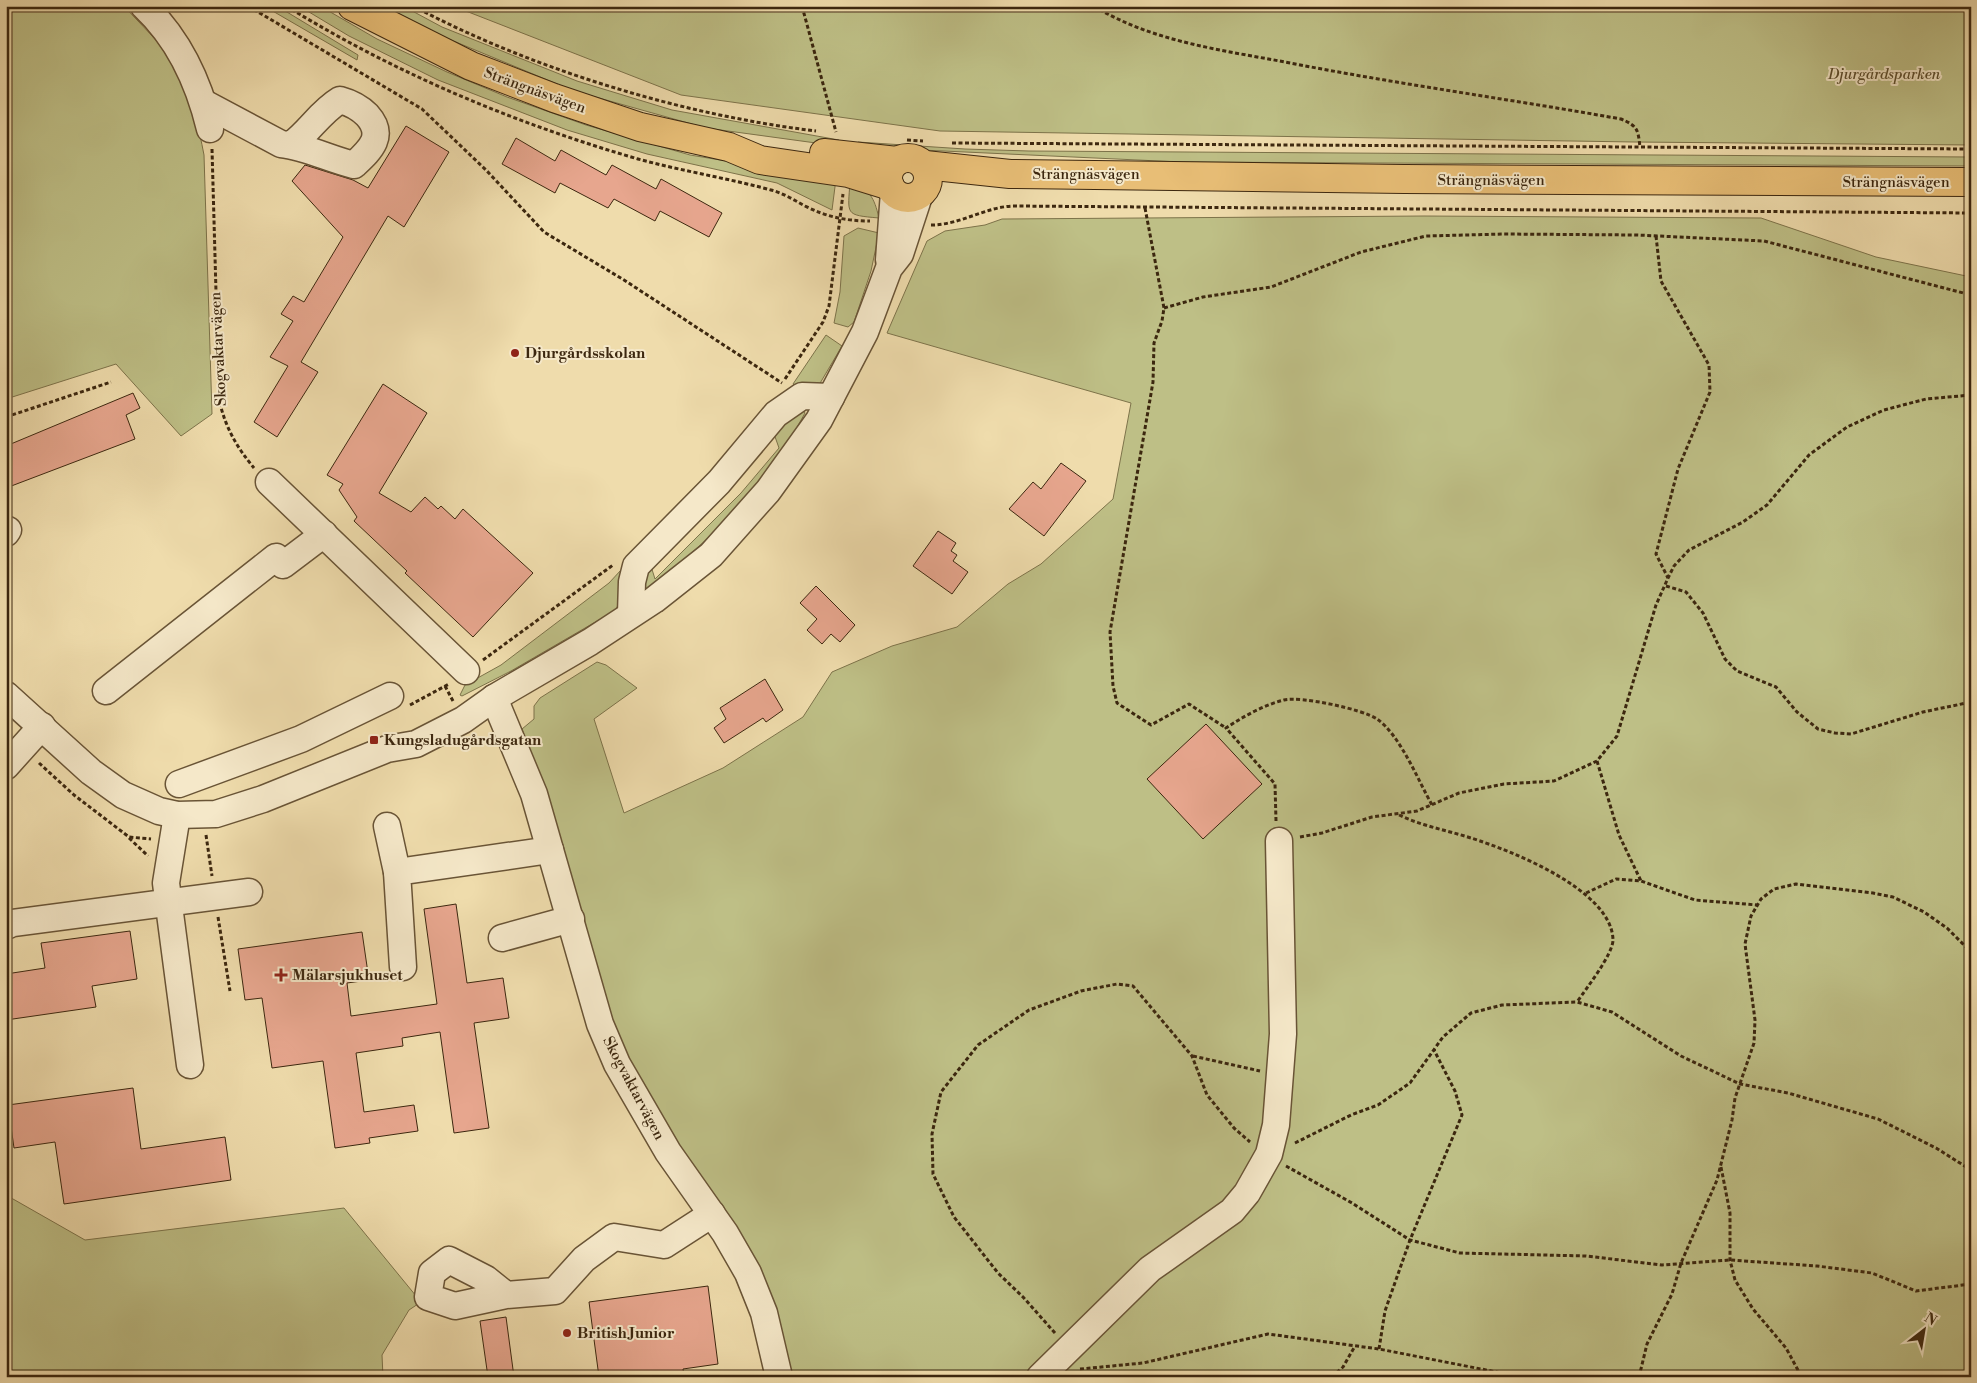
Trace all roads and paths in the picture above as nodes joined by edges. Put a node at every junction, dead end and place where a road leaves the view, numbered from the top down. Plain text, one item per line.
1 (144, 6) edge
2 (248, 6) edge
3 (352, 6) edge
4 (413, 6) edge
5 (802, 6) edge
6 (1094, 6) edge
7 (204, 103) junction
8 (210, 129) joint
9 (818, 131) dead end
10 (827, 132) dead end
11 (836, 133) junction
12 (844, 134) dead end
13 (944, 143) dead end
14 (291, 145) dead end
15 (1640, 147) junction
16 (1971, 149) edge
17 (909, 171) junction
18 (1971, 182) edge
19 (844, 188) dead end
20 (1145, 208) junction
21 (1971, 213) edge
22 (928, 225) dead end
23 (1656, 236) junction
24 (1971, 295) edge
25 (1164, 308) junction
26 (111, 382) dead end
27 (782, 383) junction
28 (776, 391) dead end
29 (1971, 395) edge
30 (831, 397) junction
31 (6, 417) edge
32 (269, 482) joint
33 (324, 534) junction
34 (614, 564) dead end
35 (1668, 578) junction
36 (1666, 586) junction
37 (631, 614) junction
38 (466, 671) joint
39 (106, 691) dead end
40 (6, 695) edge
41 (390, 696) dead end
42 (494, 698) junction
43 (1971, 702) edge
44 (42, 726) junction
45 (1226, 728) junction
46 (285, 745) junction
47 (387, 748) junction
48 (14, 757) edge
49 (1597, 761) junction
50 (304, 783) junction
51 (179, 784) dead end
52 (1432, 805) junction
53 (1396, 814) junction
54 (177, 815) junction
55 (387, 826) dead end
56 (173, 841) junction
57 (1279, 841) junction
58 (550, 850) junction
59 (397, 872) junction
60 (1641, 881) junction
61 (249, 892) dead end
62 (1586, 892) junction
63 (169, 902) junction
64 (1757, 905) junction
65 (571, 919) junction
66 (6, 926) edge
67 (502, 938) dead end
68 (1971, 952) edge
69 (404, 967) dead end
70 (1577, 1002) junction
71 (1434, 1050) junction
72 (1192, 1056) junction
73 (190, 1065) dead end
74 (1280, 1071) junction
75 (1740, 1084) junction
76 (1268, 1156) junction
77 (1720, 1167) junction
78 (1971, 1170) edge
79 (712, 1214) junction
80 (1410, 1240) junction
81 (1730, 1260) junction
82 (1681, 1263) junction
83 (1971, 1284) edge
84 (506, 1295) dead end
85 (1355, 1346) junction
86 (1379, 1349) junction
87 (1067, 1350) junction
88 (1799, 1372) junction
89 (1042, 1375) edge
90 (779, 1377) edge
91 (1332, 1377) edge
92 (1522, 1377) edge
93 (1639, 1377) edge
94 (1738, 1377) edge
95 (1810, 1377) edge

1 - 7 street
2 - 27 path
3 - 17 main road, Strängnäsvägen
4 - 9 path
5 - 11 path
6 - 15 path
7 - 8 street
7 - 14 street
8 - 32 path, Skogvaktarvägen
10 - 11 path
11 - 12 path
13 - 15 path
15 - 16 path
17 - 18 main road, Strängnäsvägen
17 - 30 street
19 - 27 path
20 - 21 path
20 - 22 path
20 - 25 path
23 - 24 path
23 - 25 path
23 - 35 path
25 - 45 path
26 - 31 path
27 - 28 path
29 - 35 path
30 - 37 street
30 - 37 street
32 - 33 street
33 - 38 street
33 - 39 street
34 - 38 path
35 - 36 path
36 - 43 path
36 - 49 path
37 - 42 street
40 - 44 street
41 - 46 street
42 - 47 street
42 - 47 street
42 - 58 street, Skogvaktarvägen
44 - 48 street
44 - 54 street
45 - 52 path
45 - 57 path
46 - 50 street
46 - 51 street
47 - 50 street
48 - 56 path
49 - 52 path
49 - 60 path
50 - 54 street
52 - 53 path
53 - 57 path
53 - 62 path
54 - 56 street
55 - 59 street
56 - 63 street
57 - 74 street
58 - 59 street
58 - 65 street, Skogvaktarvägen
59 - 69 street
60 - 62 path
60 - 64 path
61 - 63 street
62 - 70 path
63 - 66 street
63 - 73 street
64 - 68 path
64 - 75 path
65 - 67 street
65 - 79 street, Skogvaktarvägen
70 - 71 path
70 - 75 path
71 - 76 path
71 - 80 path
72 - 74 path
72 - 76 path
72 - 87 path
74 - 76 street
75 - 77 path
75 - 78 path
76 - 80 path
76 - 87 street
77 - 81 path
77 - 82 path
79 - 84 street
79 - 90 street, Skogvaktarvägen
80 - 82 path
80 - 86 path
81 - 82 path
81 - 83 path
81 - 88 path
82 - 93 path
85 - 86 path
85 - 89 path
85 - 91 path
86 - 92 path
87 - 89 street
88 - 94 path
88 - 95 path

